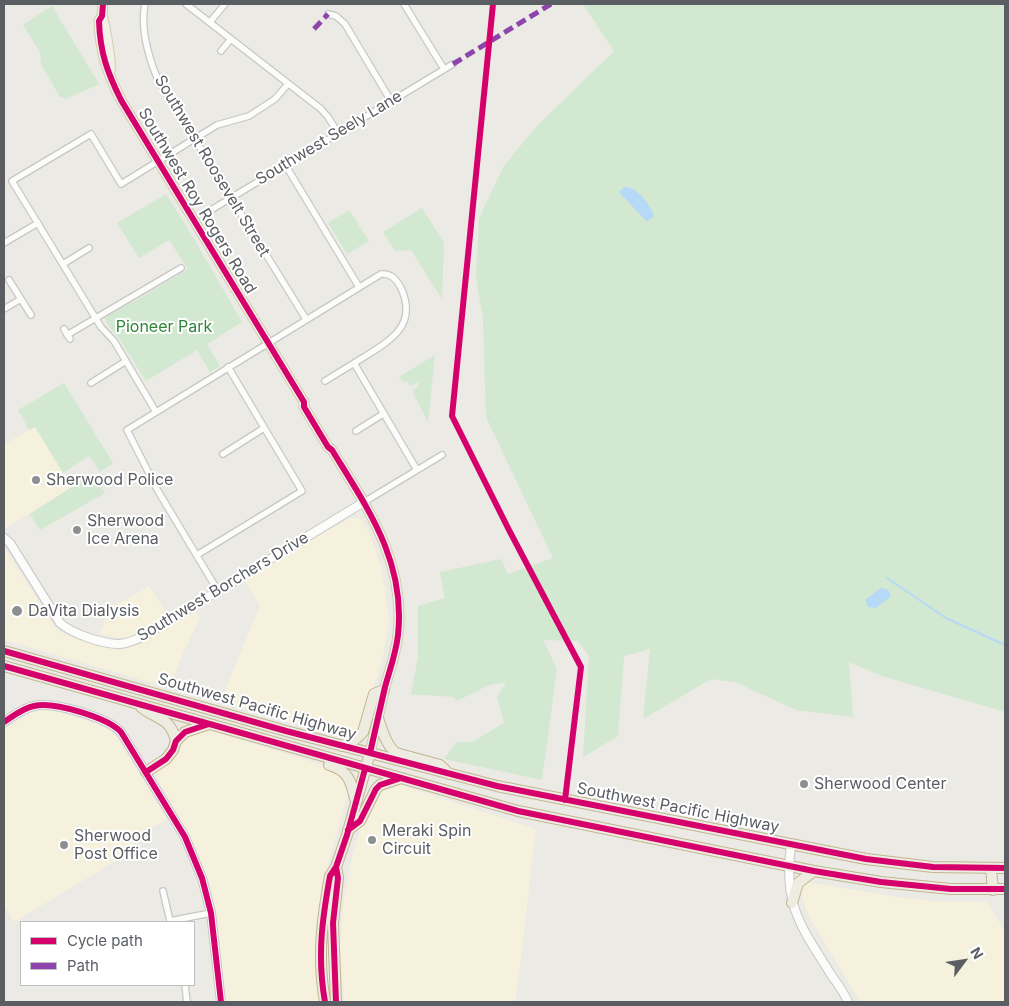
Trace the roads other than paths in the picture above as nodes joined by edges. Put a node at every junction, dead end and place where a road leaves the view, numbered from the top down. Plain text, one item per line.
1 (102, 4) edge
2 (145, 4) edge
3 (186, 4) edge
4 (225, 4) edge
5 (404, 4) edge
6 (328, 14) dead end
7 (210, 22) junction
8 (231, 39) junction
9 (222, 52) dead end
10 (453, 64) dead end
11 (444, 69) junction
12 (288, 84) junction
13 (391, 101) junction
14 (338, 133) junction
15 (194, 139) junction
16 (158, 162) junction
17 (286, 166) junction
18 (231, 198) junction
19 (206, 214) dead end
20 (38, 223) junction
21 (4, 243) edge
22 (88, 248) dead end
23 (63, 264) junction
24 (181, 268) dead end
25 (9, 280) dead end
26 (359, 287) junction
27 (21, 298) junction
28 (4, 309) edge
29 (31, 315) dead end
30 (95, 318) junction
31 (306, 319) junction
32 (67, 334) dead end
33 (268, 343) junction
34 (126, 361) junction
35 (354, 363) junction
36 (228, 367) junction
37 (325, 381) dead end
38 (91, 382) dead end
39 (156, 412) junction
40 (383, 414) junction
41 (264, 428) junction
42 (356, 431) dead end
43 (223, 454) dead end
44 (442, 455) dead end
45 (417, 470) junction
46 (364, 502) junction
47 (4, 538) edge
48 (197, 555) junction
49 (218, 591) junction
50 (4, 651) edge
51 (4, 666) edge
52 (384, 690) junction
53 (135, 703) junction
54 (378, 718) junction
55 (4, 722) edge
56 (210, 724) junction
57 (176, 741) junction
58 (281, 745) junction
59 (342, 746) junction
60 (370, 753) junction
61 (365, 769) junction
62 (146, 772) junction
63 (450, 775) junction
64 (401, 778) junction
65 (356, 802) junction
66 (348, 830) junction
67 (791, 845) junction
68 (788, 865) junction
69 (336, 867) junction
70 (1005, 868) edge
71 (991, 869) junction
72 (814, 870) junction
73 (1005, 889) edge
74 (993, 890) junction
75 (163, 891) dead end
76 (792, 903) junction
77 (212, 913) junction
78 (171, 921) edge
79 (176, 921) edge
80 (321, 930) junction
81 (334, 979) junction
82 (185, 986) edge
83 (187, 1002) edge
84 (221, 1002) edge
85 (325, 1002) edge
86 (336, 1002) edge
87 (849, 1002) edge

1 - 16 main road, Southwest Roy Rogers Road
2 - 15 street, Southwest Roosevelt Street
3 - 7 street
4 - 7 street
5 - 11 street
6 - 13 street
7 - 8 street
8 - 9 street
8 - 12 street
10 - 11 street, Southwest Seely Lane
11 - 13 street, Southwest Seely Lane
12 - 14 street
12 - 15 street
13 - 14 street, Southwest Seely Lane
14 - 17 street, Southwest Seely Lane
15 - 16 street
15 - 18 street, Southwest Roosevelt Street
16 - 20 street
16 - 33 main road, Southwest Roy Rogers Road
17 - 18 street, Southwest Seely Lane
17 - 26 street
18 - 19 street, Southwest Seely Lane
18 - 31 street, Southwest Roosevelt Street
20 - 21 street
20 - 23 street
22 - 23 street
23 - 30 street
24 - 30 street
25 - 27 street
26 - 31 street
26 - 35 street
27 - 28 street
27 - 29 street
30 - 32 street
30 - 34 street
31 - 33 street
33 - 36 street
33 - 46 main road, Southwest Roy Rogers Road
34 - 38 street
34 - 39 street
35 - 37 street
35 - 40 street
36 - 39 street
36 - 41 street
39 - 48 street
40 - 42 street
40 - 45 street
41 - 43 street
41 - 48 street
44 - 45 street, Southwest Borchers Drive
45 - 46 street, Southwest Borchers Drive
46 - 49 street, Southwest Borchers Drive
46 - 52 main road, Southwest Roy Rogers Road
47 - 49 street, Southwest Borchers Drive
48 - 49 street
50 - 59 highway, Southwest Pacific Highway
51 - 53 highway, Southwest Pacific Highway
52 - 54 main road, Southwest Roy Rogers Road
52 - 59 highway
53 - 56 highway, Southwest Pacific Highway
53 - 57 highway
54 - 60 main road, Southwest Roy Rogers Road
54 - 63 highway
55 - 62 street
56 - 57 highway
56 - 58 highway, Southwest Pacific Highway
57 - 62 highway
58 - 61 highway, Southwest Pacific Highway
58 - 65 highway
59 - 60 highway, Southwest Pacific Highway
60 - 61 highway
60 - 63 highway, Southwest Pacific Highway
61 - 64 highway, Southwest Pacific Highway
61 - 65 highway
62 - 77 street
63 - 67 highway, Southwest Pacific Highway
64 - 66 highway
64 - 68 highway, Southwest Pacific Highway
65 - 66 highway
66 - 69 highway
67 - 68 street
67 - 71 highway, Southwest Pacific Highway
68 - 72 highway, Southwest Pacific Highway
68 - 76 street
69 - 80 highway
69 - 81 highway
70 - 71 highway, Southwest Pacific Highway
71 - 74 highway
72 - 74 highway, Southwest Pacific Highway
72 - 76 highway
73 - 74 highway, Southwest Pacific Highway
75 - 78 street
76 - 87 street
77 - 79 street
77 - 84 street
80 - 81 highway
80 - 85 highway
81 - 86 highway
82 - 83 street

